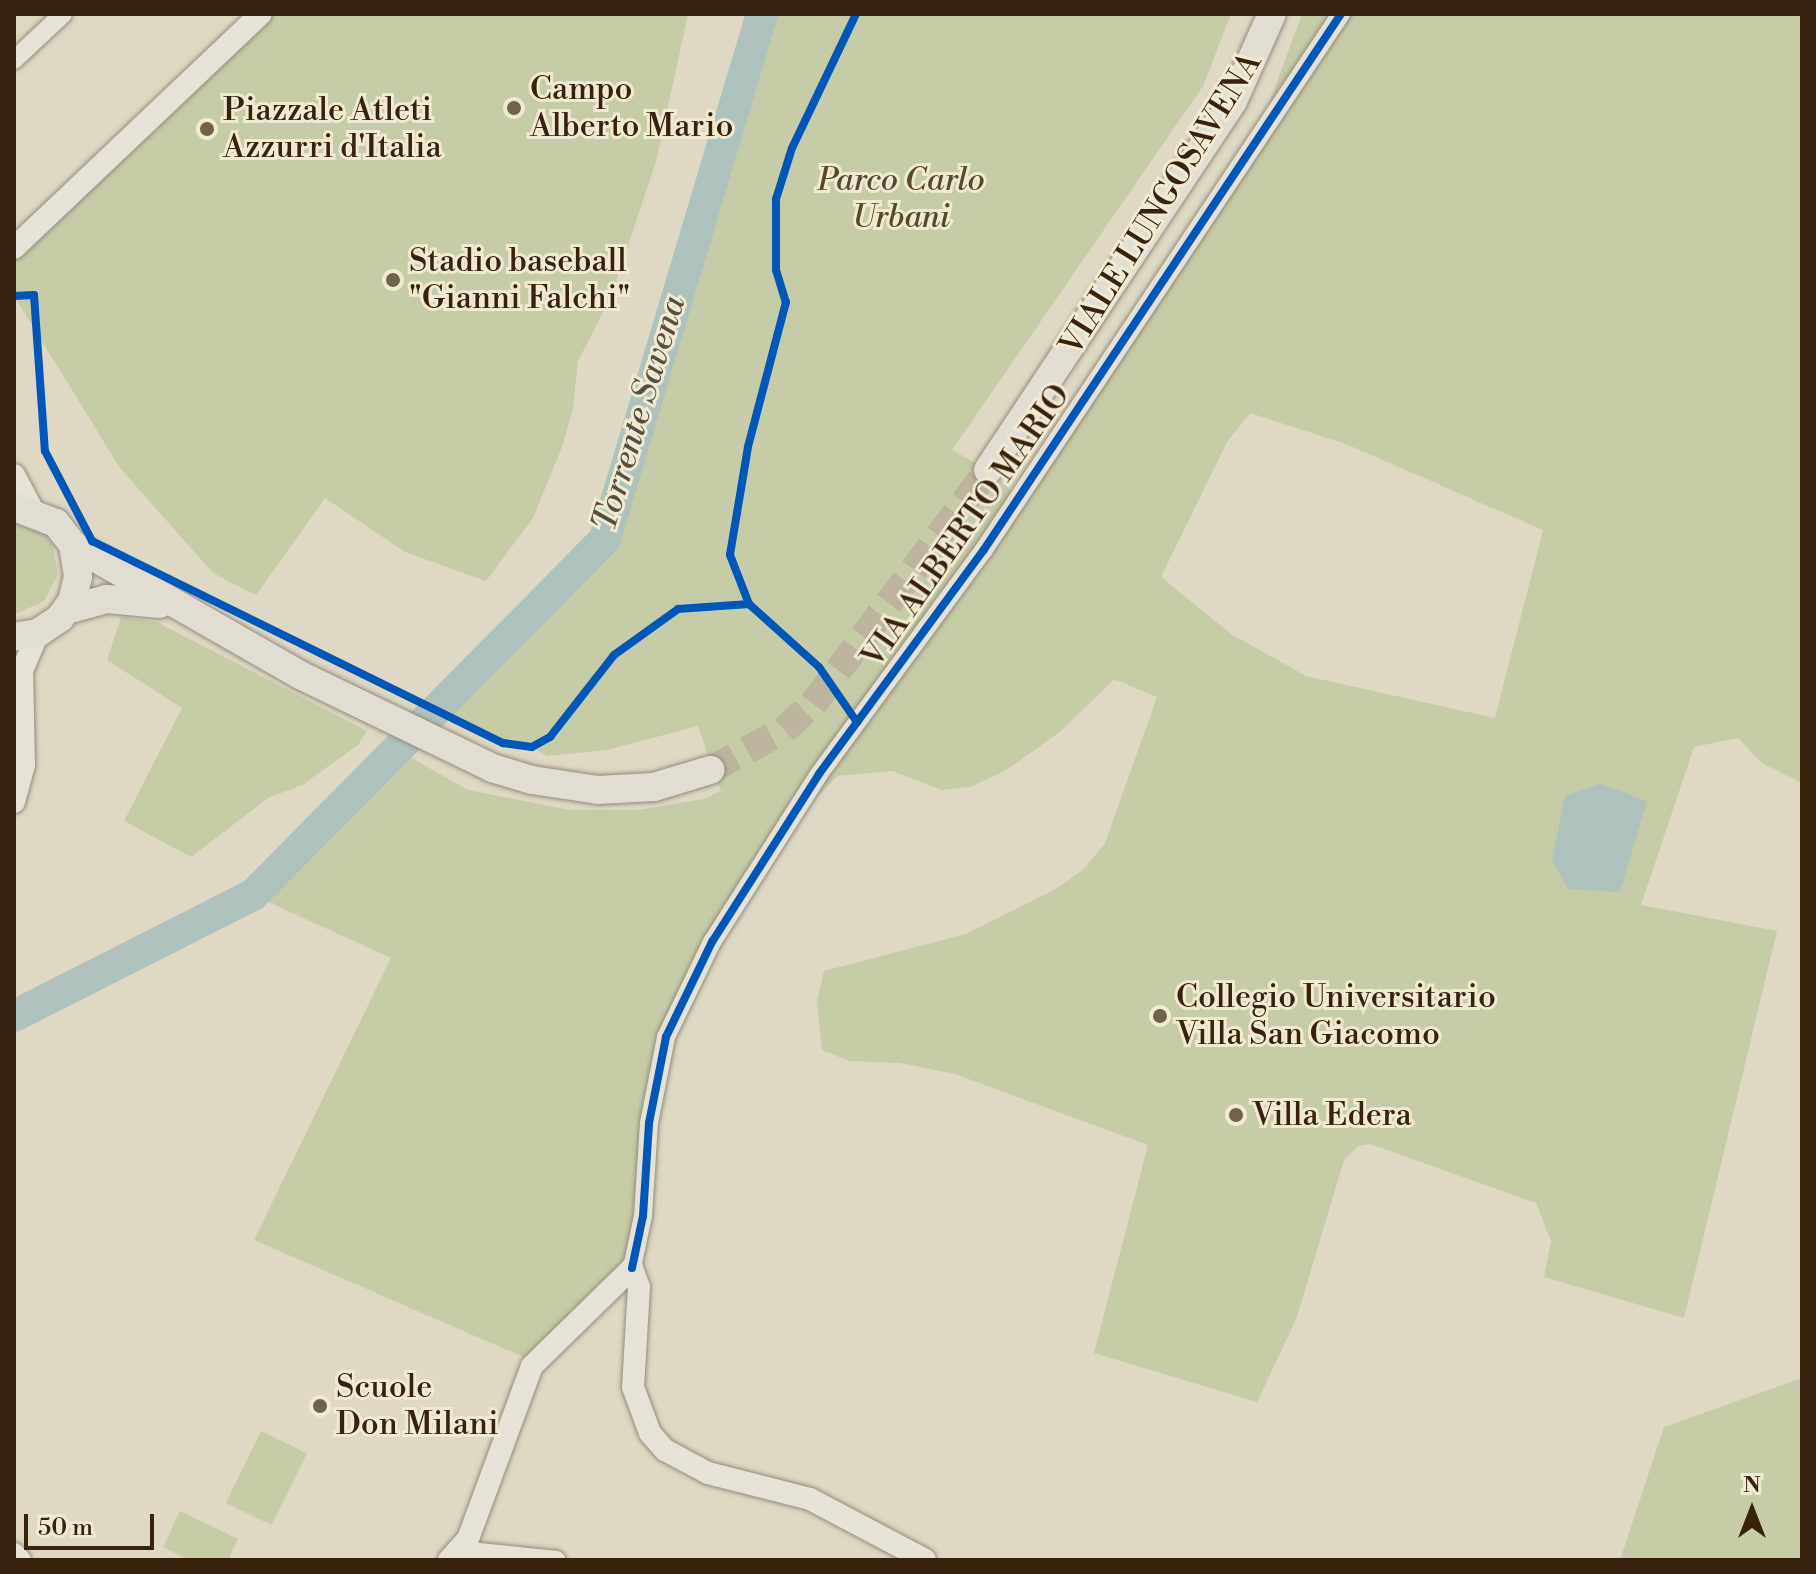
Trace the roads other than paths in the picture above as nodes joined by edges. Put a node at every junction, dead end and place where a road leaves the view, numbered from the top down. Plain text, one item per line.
1 (63, 14) edge
2 (261, 14) edge
3 (1272, 14) edge
4 (1341, 14) edge
5 (14, 60) edge
6 (14, 248) edge
7 (988, 470) tunnel mouth
8 (14, 475) edge
9 (23, 508) edge
10 (73, 545) junction
11 (180, 609) junction
12 (67, 610) junction
13 (26, 635) edge
14 (18, 670) edge
15 (710, 770) tunnel mouth
16 (14, 802) edge
17 (632, 1268) junction
18 (14, 1554) edge
19 (454, 1555) edge
20 (20, 1560) edge
21 (556, 1560) edge
22 (925, 1560) edge

1 - 5 street
2 - 6 street
3 - 7 main road, VIALE LUNGOSAVENA
4 - 17 street, VIA ALBERTO MARIO
8 - 9 street
9 - 10 main road
10 - 11 main road
10 - 12 main road
11 - 12 main road
11 - 15 main road
12 - 13 main road
13 - 14 street
14 - 16 street
17 - 19 street
17 - 22 street
18 - 20 street
19 - 21 street

